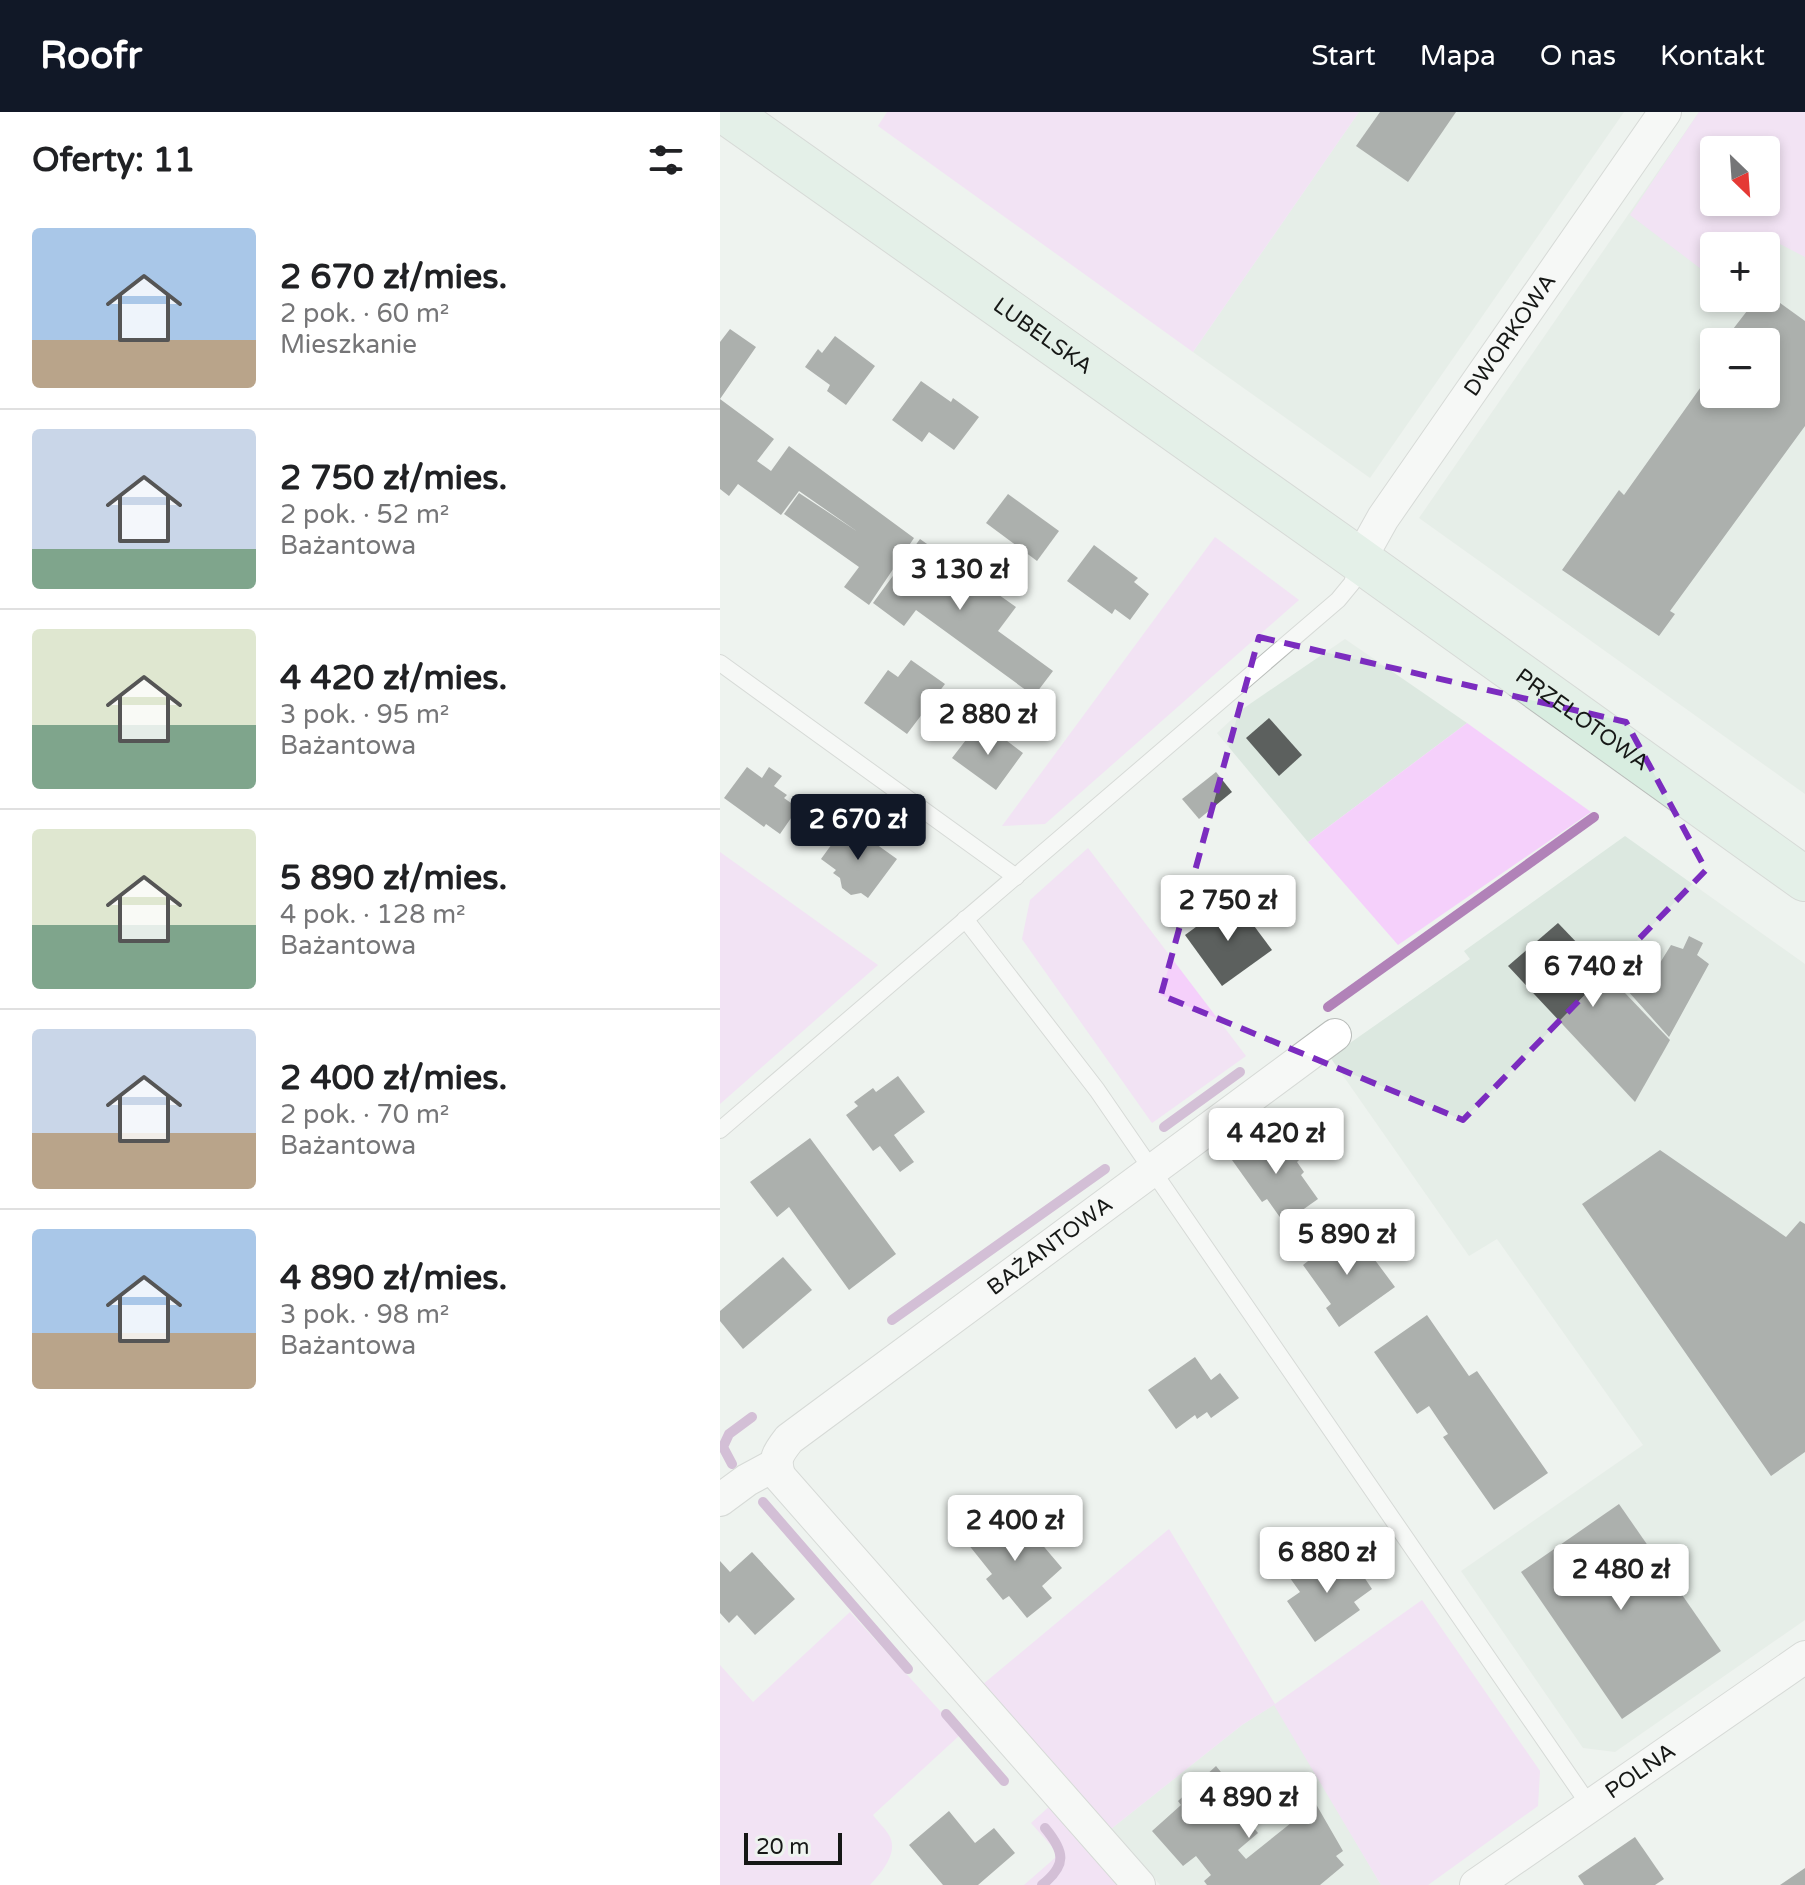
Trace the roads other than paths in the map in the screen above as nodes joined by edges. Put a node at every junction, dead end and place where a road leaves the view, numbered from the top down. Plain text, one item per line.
1 (726, 112) edge
2 (1665, 112) edge
3 (1359, 561) junction
4 (720, 663) edge
5 (1016, 877) junction
6 (1805, 879) edge
7 (965, 919) junction
8 (1335, 1035) dead end
9 (720, 1130) edge
10 (1153, 1170) junction
11 (775, 1465) junction
12 (720, 1500) edge
13 (1805, 1657) edge
14 (1590, 1806) junction
15 (1139, 1885) edge
16 (1476, 1885) edge

1 - 3 street, LUBELSKA
2 - 3 street, DWORKOWA
3 - 5 lane
3 - 6 street, PRZELOTOWA
4 - 5 lane
5 - 7 lane
7 - 9 lane
7 - 10 lane
8 - 10 street, BAŻANTOWA
10 - 11 street, BAŻANTOWA
10 - 14 lane
11 - 12 street, BAŻANTOWA
11 - 15 street
13 - 14 street, POLNA
14 - 16 street, POLNA

